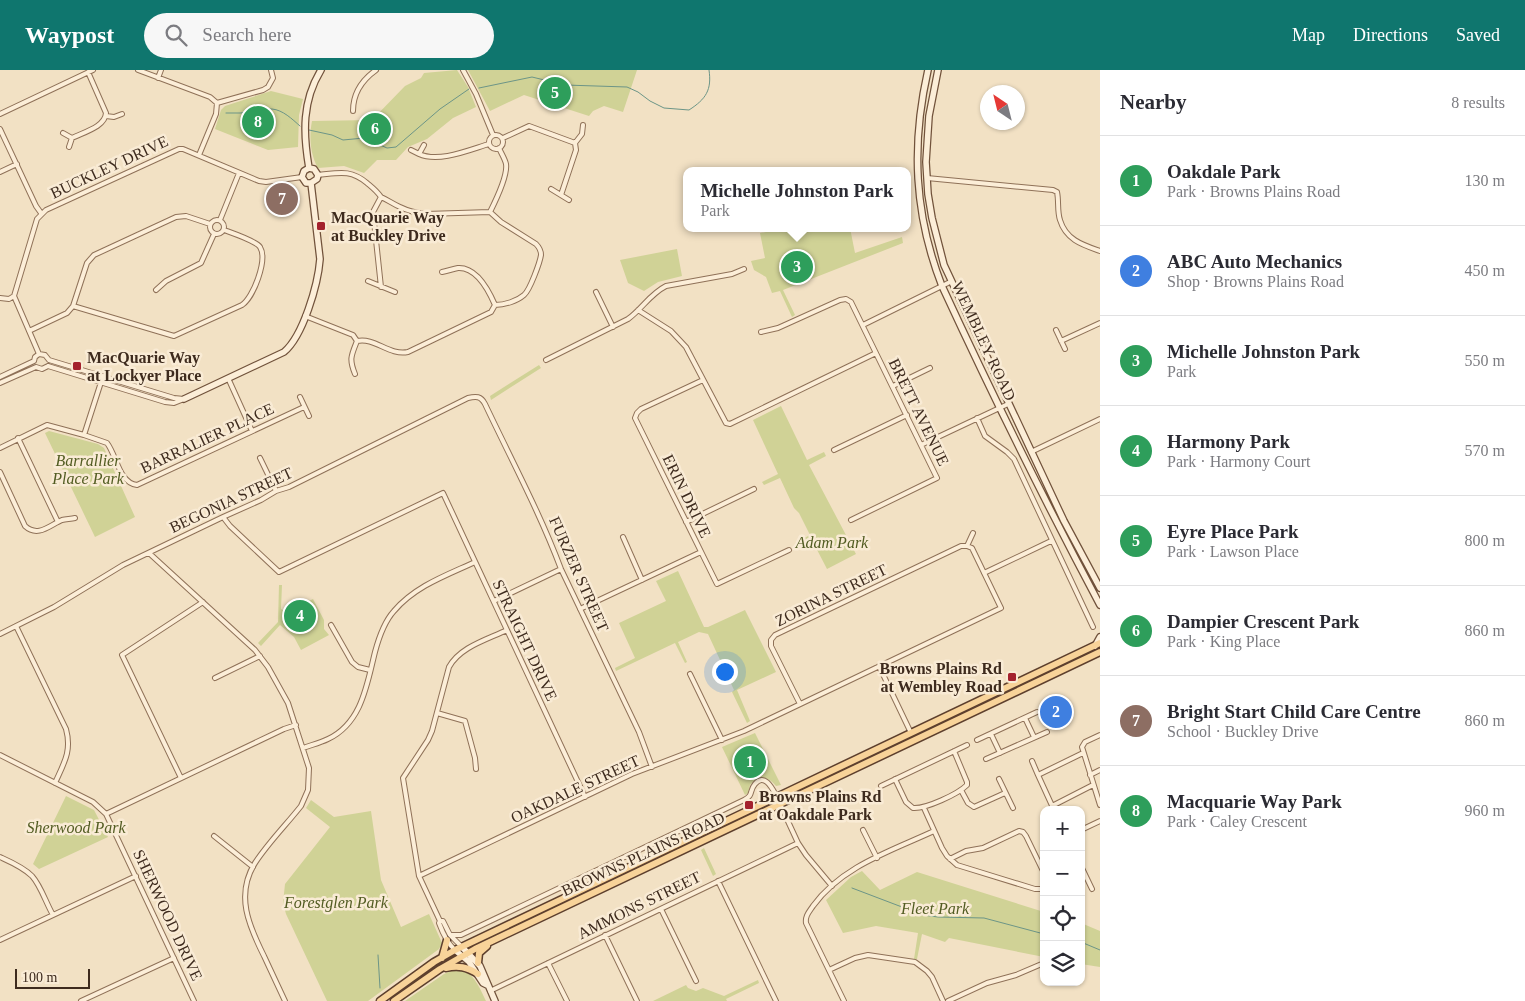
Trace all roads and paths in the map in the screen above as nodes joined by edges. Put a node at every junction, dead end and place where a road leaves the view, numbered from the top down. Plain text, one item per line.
1 (138, 70) edge
2 (161, 70) edge
3 (271, 70) edge
4 (321, 70) edge
5 (376, 70) edge
6 (463, 70) edge
7 (928, 70) edge
8 (938, 70) edge
9 (90, 71) edge
10 (158, 78) junction
11 (217, 103) junction
12 (353, 111) dead end
13 (0, 114) edge
14 (122, 114) dead end
15 (106, 116) junction
16 (582, 125) dead end
17 (0, 129) edge
18 (62, 134) dead end
19 (493, 135) junction
20 (72, 138) junction
21 (503, 138) junction
22 (575, 143) junction
23 (489, 144) junction
24 (424, 145) dead end
25 (69, 147) dead end
26 (499, 148) junction
27 (411, 150) dead end
28 (419, 154) junction
29 (199, 156) junction
30 (17, 164) junction
31 (309, 168) junction
32 (0, 172) edge
33 (239, 172) junction
34 (318, 175) junction
35 (302, 177) junction
36 (927, 178) junction
37 (311, 184) junction
38 (551, 189) dead end
39 (560, 195) junction
40 (381, 197) junction
41 (570, 200) dead end
42 (490, 212) junction
43 (41, 213) junction
44 (220, 220) junction
45 (210, 224) junction
46 (224, 230) junction
47 (214, 234) junction
48 (1100, 251) edge
49 (744, 269) dead end
50 (442, 272) dead end
51 (368, 281) dead end
52 (950, 282) junction
53 (381, 286) junction
54 (942, 286) junction
55 (156, 290) dead end
56 (395, 292) dead end
57 (596, 292) dead end
58 (14, 296) junction
59 (0, 298) edge
60 (495, 305) junction
61 (73, 306) junction
62 (638, 310) junction
63 (305, 316) junction
64 (1100, 323) edge
65 (863, 325) junction
66 (613, 327) junction
67 (1056, 330) dead end
68 (29, 331) junction
69 (761, 332) dead end
70 (357, 341) junction
71 (1061, 341) junction
72 (1065, 349) dead end
73 (876, 353) junction
74 (39, 354) junction
75 (49, 360) junction
76 (546, 360) dead end
77 (34, 361) junction
78 (48, 366) junction
79 (36, 367) junction
80 (930, 368) dead end
81 (355, 374) dead end
82 (103, 376) junction
83 (0, 377) edge
84 (228, 378) junction
85 (703, 380) junction
86 (101, 382) junction
87 (0, 383) edge
88 (893, 386) junction
89 (476, 396) joint
90 (300, 397) dead end
91 (184, 399) junction
92 (1008, 404) junction
93 (304, 407) junction
94 (999, 408) junction
95 (907, 415) junction
96 (309, 416) dead end
97 (977, 418) junction
98 (1100, 420) edge
99 (726, 423) junction
100 (724, 430) dead end
101 (252, 431) junction
102 (84, 435) junction
103 (18, 438) junction
104 (921, 445) junction
105 (0, 448) edge
106 (834, 450) dead end
107 (1031, 452) junction
108 (260, 458) dead end
109 (0, 472) edge
110 (754, 489) dead end
111 (276, 491) junction
112 (223, 517) junction
113 (75, 518) dead end
114 (851, 520) dead end
115 (58, 522) junction
116 (686, 522) junction
117 (973, 533) dead end
118 (623, 537) dead end
119 (1051, 541) junction
120 (968, 546) junction
121 (789, 550) dead end
122 (701, 552) junction
123 (150, 553) junction
124 (475, 562) junction
125 (561, 569) junction
126 (984, 573) junction
127 (642, 580) junction
128 (1100, 588) edge
129 (494, 601) junction
130 (203, 602) junction
131 (1100, 605) edge
132 (580, 609) junction
133 (16, 626) junction
134 (331, 626) dead end
135 (1093, 628) dead end
136 (507, 630) junction
137 (0, 634) edge
138 (1100, 637) edge
139 (1098, 645) edge
140 (1100, 652) edge
141 (260, 656) junction
142 (879, 666) junction
143 (370, 670) junction
144 (690, 674) dead end
145 (215, 678) dead end
146 (800, 704) junction
147 (1037, 712) dead end
148 (437, 713) junction
149 (1025, 718) junction
150 (296, 725) junction
151 (911, 732) junction
152 (1047, 732) dead end
153 (991, 734) junction
154 (1100, 735) edge
155 (1034, 737) junction
156 (722, 740) junction
157 (915, 740) junction
158 (977, 740) dead end
159 (967, 745) dead end
160 (303, 748) junction
161 (954, 751) junction
162 (1083, 752) junction
163 (1000, 753) junction
164 (0, 755) edge
165 (986, 760) dead end
166 (1032, 762) dead end
167 (652, 767) junction
168 (476, 769) dead end
169 (1100, 770) edge
170 (1038, 775) junction
171 (1090, 775) junction
172 (181, 778) junction
173 (895, 779) junction
174 (999, 780) dead end
175 (55, 782) junction
176 (1093, 785) junction
177 (881, 786) dead end
178 (961, 790) junction
179 (1005, 793) junction
180 (777, 796) junction
181 (585, 797) junction
182 (780, 804) junction
183 (1052, 806) edge
184 (1056, 806) edge
185 (1100, 806) edge
186 (924, 808) junction
187 (1012, 808) dead end
188 (106, 814) junction
189 (1100, 822) edge
190 (1085, 828) edge
191 (863, 830) dead end
192 (934, 831) junction
193 (214, 836) dead end
194 (798, 842) junction
195 (0, 857) edge
196 (877, 858) junction
197 (950, 859) junction
198 (1040, 865) edge
199 (253, 867) junction
200 (1085, 874) edge
201 (136, 876) junction
202 (419, 876) junction
203 (718, 881) junction
204 (832, 886) junction
205 (1040, 889) edge
206 (1092, 889) dead end
207 (661, 909) junction
208 (52, 915) junction
209 (605, 935) junction
210 (448, 938) junction
211 (0, 940) edge
212 (493, 940) junction
213 (459, 948) junction
214 (465, 954) junction
215 (174, 958) junction
216 (442, 958) junction
217 (478, 963) junction
218 (548, 963) junction
219 (1040, 964) edge
220 (440, 969) junction
221 (829, 970) junction
222 (478, 974) junction
223 (696, 981) dead end
224 (488, 988) junction
225 (81, 1001) edge
226 (194, 1001) edge
227 (285, 1001) edge
228 (380, 1001) edge
229 (394, 1001) edge
230 (495, 1001) edge
231 (567, 1001) edge
232 (637, 1001) edge
233 (776, 1001) edge
234 (844, 1001) edge
235 (943, 1001) edge
236 (948, 1001) edge

1 - 10 street
2 - 10 street
3 - 11 street
4 - 31 main road
5 - 12 street
6 - 19 street
7 - 54 main road, WEMBLEY ROAD
8 - 36 main road, WEMBLEY ROAD
9 - 13 street
9 - 15 street
10 - 11 street
11 - 29 street
14 - 15 street
15 - 20 street
16 - 22 street
17 - 30 street
18 - 20 street
19 - 21 street
19 - 23 street
20 - 25 street
21 - 22 street
21 - 26 street
22 - 39 street
23 - 26 street
23 - 28 street
24 - 28 street
26 - 42 street
27 - 28 street
29 - 33 street, BUCKLEY DRIVE
29 - 43 street, BUCKLEY DRIVE
30 - 32 street
30 - 43 street
31 - 34 main road
31 - 35 main road
33 - 35 street, BUCKLEY DRIVE
33 - 44 street
34 - 37 main road
34 - 40 street
35 - 37 main road
36 - 48 street
36 - 52 main road, WEMBLEY ROAD
37 - 63 main road
38 - 39 street
39 - 41 street
40 - 42 street
40 - 53 street
42 - 60 street
43 - 58 street, BUCKLEY DRIVE
44 - 45 street
44 - 46 street
45 - 47 street
45 - 61 street
46 - 47 street
46 - 61 street
47 - 55 street
49 - 62 street
50 - 60 street
51 - 53 street
52 - 54 street
52 - 92 main road, WEMBLEY ROAD
53 - 56 street
54 - 65 street
54 - 94 main road, WEMBLEY ROAD
57 - 66 street
58 - 59 street
58 - 68 street
60 - 70 street
61 - 68 street
62 - 66 street
62 - 85 street
63 - 70 street
63 - 84 main road
64 - 71 street
65 - 69 street, BRETT AVENUE
65 - 73 street, BRETT AVENUE
66 - 76 street
67 - 71 street
68 - 74 street
70 - 81 street
71 - 72 street
73 - 88 street, BRETT AVENUE
73 - 99 street
74 - 75 street
74 - 77 street
75 - 78 street
75 - 82 street
77 - 79 street
77 - 83 street
78 - 79 street
78 - 86 street
79 - 87 street
80 - 88 street
82 - 86 street
82 - 91 street
84 - 91 main road
84 - 101 street
85 - 99 street
85 - 116 street, ERIN DRIVE
86 - 91 street
86 - 102 street
88 - 95 street, BRETT AVENUE
89 - 111 street, BEGONIA STREET
89 - 125 street, FURZER STREET
90 - 93 street
92 - 94 street
92 - 107 main road, WEMBLEY ROAD
93 - 96 street
93 - 101 street, BARRALIER PLACE
94 - 97 street
94 - 131 main road, WEMBLEY ROAD
95 - 104 street, BRETT AVENUE
95 - 106 street
97 - 104 street
97 - 119 street
98 - 107 street
99 - 100 street
101 - 102 street, BARRALIER PLACE
102 - 103 street, BARRALIER PLACE
103 - 105 street, BARRALIER PLACE
103 - 115 street
104 - 114 street, BRETT AVENUE
107 - 128 main road, WEMBLEY ROAD
108 - 111 street
109 - 115 street
110 - 116 street
111 - 112 street, BEGONIA STREET
112 - 123 street, BEGONIA STREET
112 - 124 street, STRAIGHT DRIVE
113 - 115 street
116 - 122 street, ERIN DRIVE
117 - 120 street
118 - 127 street
119 - 126 street
119 - 135 street
120 - 126 street
120 - 146 street, ZORINA STREET
121 - 122 street, ERIN DRIVE
122 - 127 street
123 - 130 street
123 - 133 street, BEGONIA STREET
124 - 129 street, STRAIGHT DRIVE
124 - 143 street
125 - 129 street
125 - 132 street, FURZER STREET
126 - 142 street, OAKDALE STREET
127 - 132 street
129 - 136 street, STRAIGHT DRIVE
130 - 141 street
130 - 172 street
132 - 167 street, FURZER STREET
133 - 137 street, BEGONIA STREET
133 - 175 street
134 - 143 street
136 - 148 street
136 - 181 street, STRAIGHT DRIVE
138 - 139 main road
139 - 151 main road, BROWNS PLAINS ROAD
140 - 157 main road, BROWNS PLAINS ROAD
141 - 145 street
141 - 150 street
142 - 146 street, OAKDALE STREET
142 - 151 street
143 - 160 street
144 - 156 street
146 - 156 street, OAKDALE STREET
147 - 149 street
148 - 168 street
148 - 202 street
149 - 153 street
149 - 155 street
150 - 160 street
150 - 172 street
151 - 157 street
151 - 180 main road, BROWNS PLAINS ROAD
152 - 155 street
153 - 158 street
153 - 163 street
154 - 162 street
155 - 163 street
156 - 167 street, OAKDALE STREET
157 - 182 main road, BROWNS PLAINS ROAD
159 - 161 street
160 - 199 street
161 - 173 street
161 - 178 street
162 - 170 street
162 - 171 street
163 - 165 street
164 - 175 street, SHERWOOD DRIVE
166 - 170 street
167 - 181 street, OAKDALE STREET
169 - 171 street
170 - 183 street
171 - 176 street
172 - 188 street
173 - 177 street
173 - 186 street
174 - 179 street
175 - 188 street, SHERWOOD DRIVE
176 - 184 street
176 - 185 street
178 - 179 street
178 - 186 street
179 - 187 street
180 - 182 street
180 - 210 street, BROWNS PLAINS ROAD
180 - 213 main road, BROWNS PLAINS ROAD
181 - 202 street, OAKDALE STREET
182 - 194 street
182 - 212 main road, BROWNS PLAINS ROAD
186 - 192 street
188 - 201 street, SHERWOOD DRIVE
189 - 190 street
191 - 196 street
192 - 196 street
192 - 197 street
193 - 199 street
194 - 203 street, AMMONS STREET
194 - 204 street
195 - 208 street
196 - 204 street
197 - 198 street
197 - 205 street
199 - 227 street
200 - 206 street
201 - 208 street
201 - 215 street, SHERWOOD DRIVE
202 - 210 street
203 - 207 street, AMMONS STREET
203 - 233 street
204 - 221 street
207 - 209 street, AMMONS STREET
207 - 223 street
208 - 211 street
209 - 218 street, AMMONS STREET
209 - 232 street
210 - 213 street
210 - 213 street
210 - 216 main road
212 - 214 main road, BROWNS PLAINS ROAD
212 - 217 main road
213 - 214 main road
213 - 216 main road, BROWNS PLAINS ROAD
214 - 217 main road
214 - 220 main road, BROWNS PLAINS ROAD
214 - 222 main road
215 - 225 street
215 - 226 street, SHERWOOD DRIVE
216 - 228 main road, BROWNS PLAINS ROAD
217 - 224 main road
218 - 224 street, AMMONS STREET
218 - 231 street
219 - 236 street
220 - 222 main road
220 - 229 main road, BROWNS PLAINS ROAD
221 - 234 street
221 - 235 street
222 - 224 main road
224 - 230 main road

